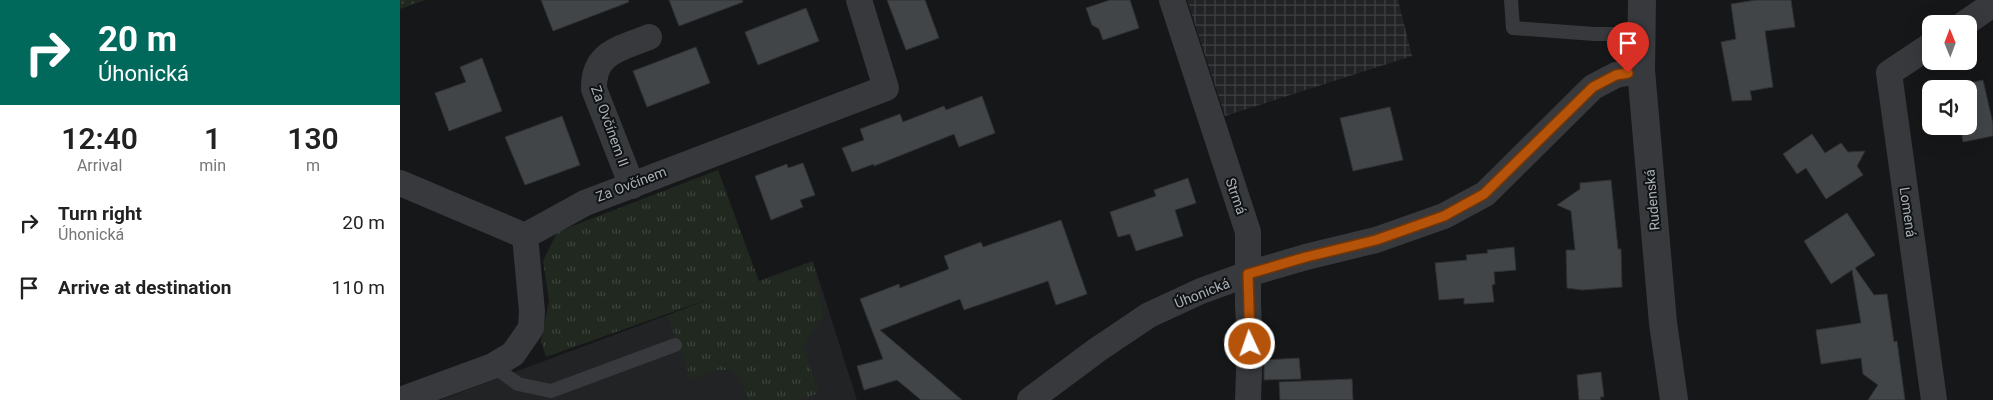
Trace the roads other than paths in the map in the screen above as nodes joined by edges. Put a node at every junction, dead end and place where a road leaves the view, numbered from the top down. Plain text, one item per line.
1 (859, 0) edge
2 (1172, 0) edge
3 (1511, 0) edge
4 (1642, 0) edge
5 (1993, 4) edge
6 (1977, 15) edge
7 (1641, 34) junction
8 (649, 37) dead end
9 (1922, 51) edge
10 (1640, 70) junction
11 (400, 183) edge
12 (632, 186) junction
13 (525, 236) junction
14 (1248, 274) junction
15 (675, 345) dead end
16 (493, 366) junction
17 (400, 400) edge
18 (1030, 400) edge
19 (1248, 400) edge
20 (1674, 400) edge
21 (1934, 400) edge

1 - 12 street, Za Ovčínem
2 - 14 street, Strmá
3 - 7 lane
4 - 7 street, Rudenská
5 - 6 street
7 - 10 street, Rudenská
8 - 12 street, Za Ovčínem II
9 - 21 street, Lomená
10 - 14 street, Úhonická
10 - 20 street, Rudenská
11 - 13 street
12 - 13 street, Za Ovčínem
13 - 16 street
14 - 18 street, Úhonická
14 - 19 street, Strmá
15 - 16 lane
16 - 17 street

